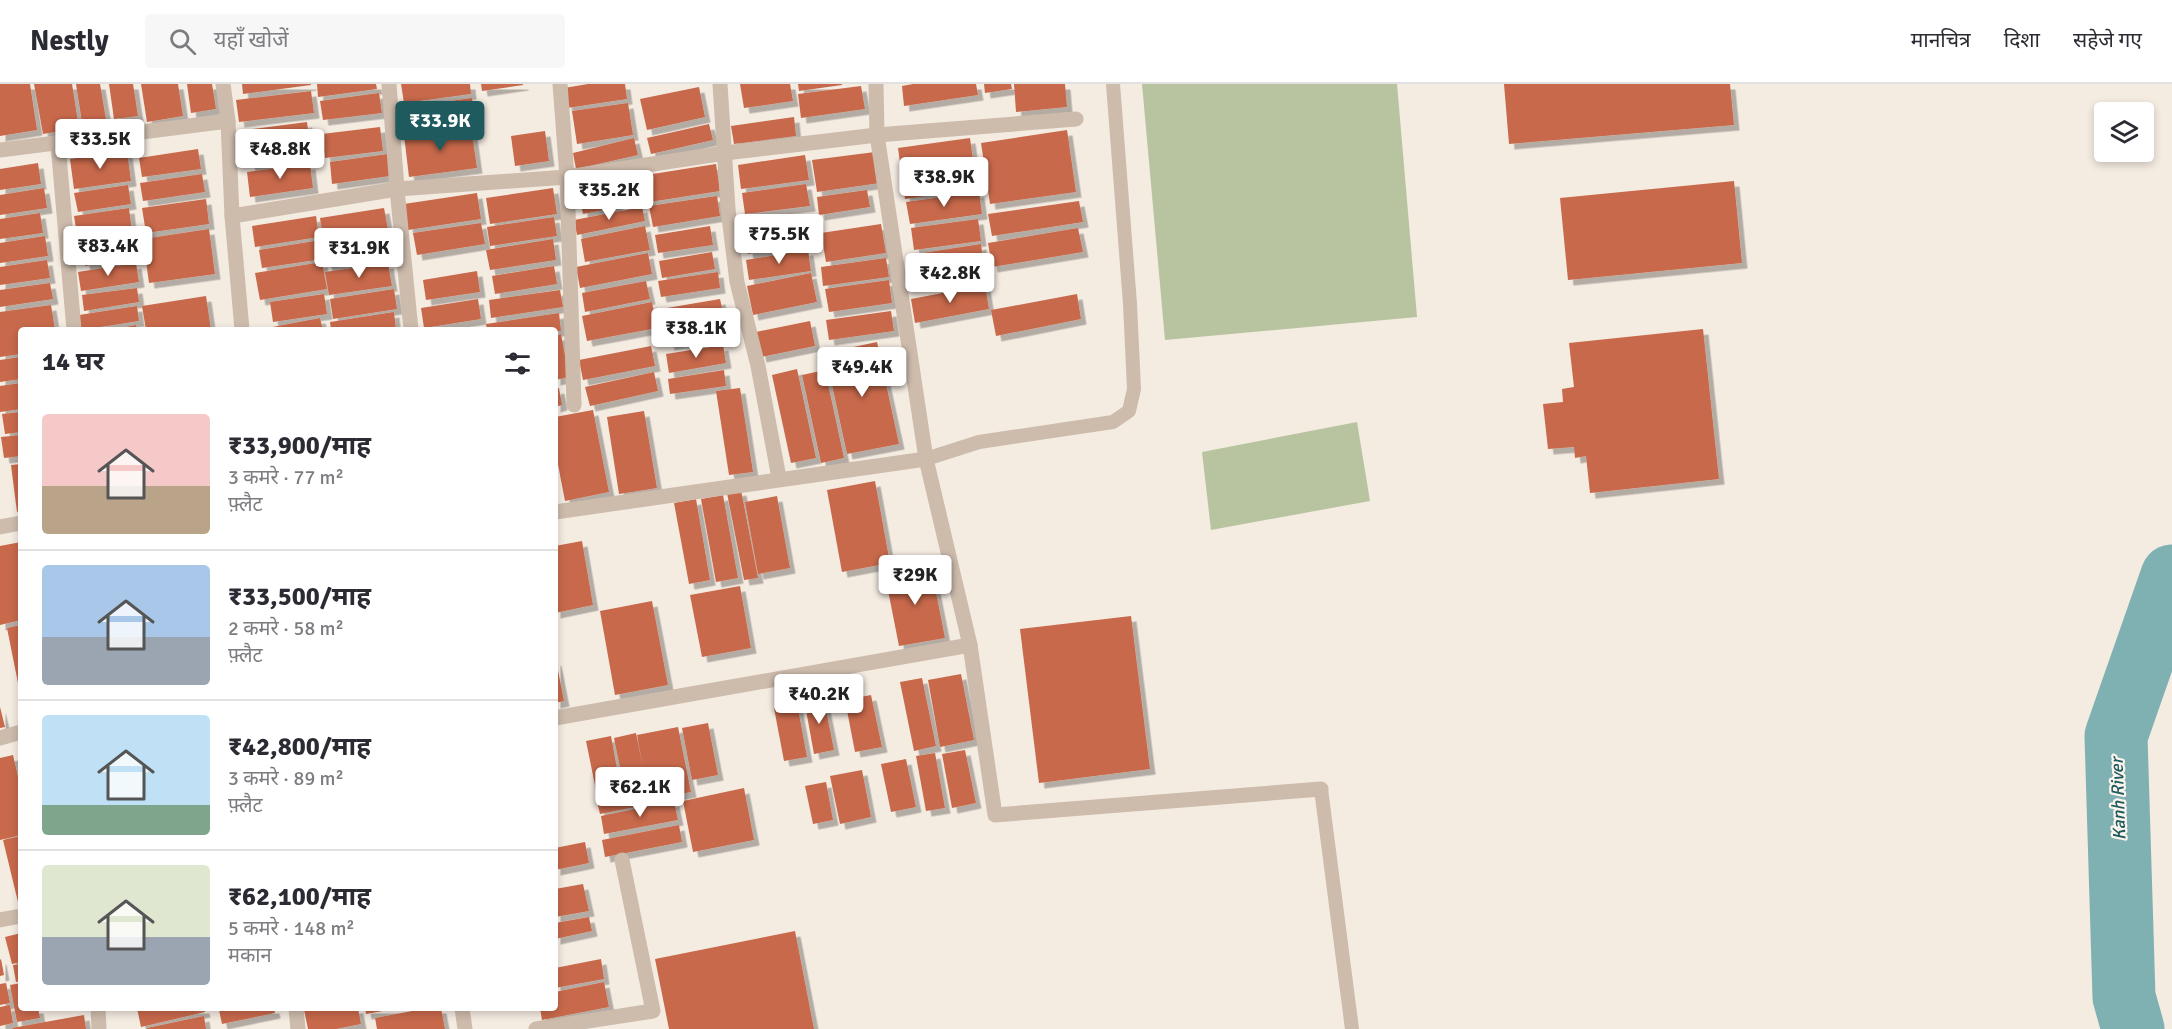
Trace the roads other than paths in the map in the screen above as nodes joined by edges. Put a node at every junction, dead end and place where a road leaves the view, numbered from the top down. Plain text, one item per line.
1 (223, 84) edge
2 (389, 84) edge
3 (560, 84) edge
4 (720, 84) edge
5 (876, 84) edge
6 (1113, 84) edge
7 (1076, 119) dead end
8 (228, 121) junction
9 (877, 135) junction
10 (58, 144) junction
11 (0, 150) edge
12 (725, 153) junction
13 (567, 177) junction
14 (397, 189) junction
15 (232, 216) junction
16 (74, 327) edge
17 (242, 327) edge
18 (411, 327) edge
19 (574, 405) dead end
20 (926, 459) junction
21 (779, 478) junction
22 (558, 512) edge
23 (18, 524) edge
24 (0, 527) edge
25 (970, 645) junction
26 (558, 717) edge
27 (18, 733) edge
28 (0, 738) edge
29 (1320, 789) joint
30 (622, 860) dead end
31 (18, 917) edge
32 (0, 920) edge
33 (98, 1011) edge
34 (296, 1011) edge
35 (462, 1011) edge
36 (99, 1029) edge
37 (298, 1029) edge
38 (465, 1029) edge
39 (536, 1029) edge
40 (1352, 1029) edge

1 - 8 street
2 - 14 street
3 - 13 street
4 - 12 street
5 - 9 street
6 - 20 lane
7 - 9 street
8 - 10 street
8 - 15 street
9 - 12 street
9 - 20 street
10 - 11 street
10 - 16 street
12 - 13 street
12 - 21 street
13 - 14 street
13 - 19 street
14 - 15 street
14 - 18 street
15 - 17 street
20 - 21 street
20 - 25 street
21 - 22 street
23 - 24 street
25 - 26 street
25 - 29 street
27 - 28 street
29 - 40 lane
30 - 39 street
31 - 32 street
33 - 36 street
34 - 37 street
35 - 38 street

